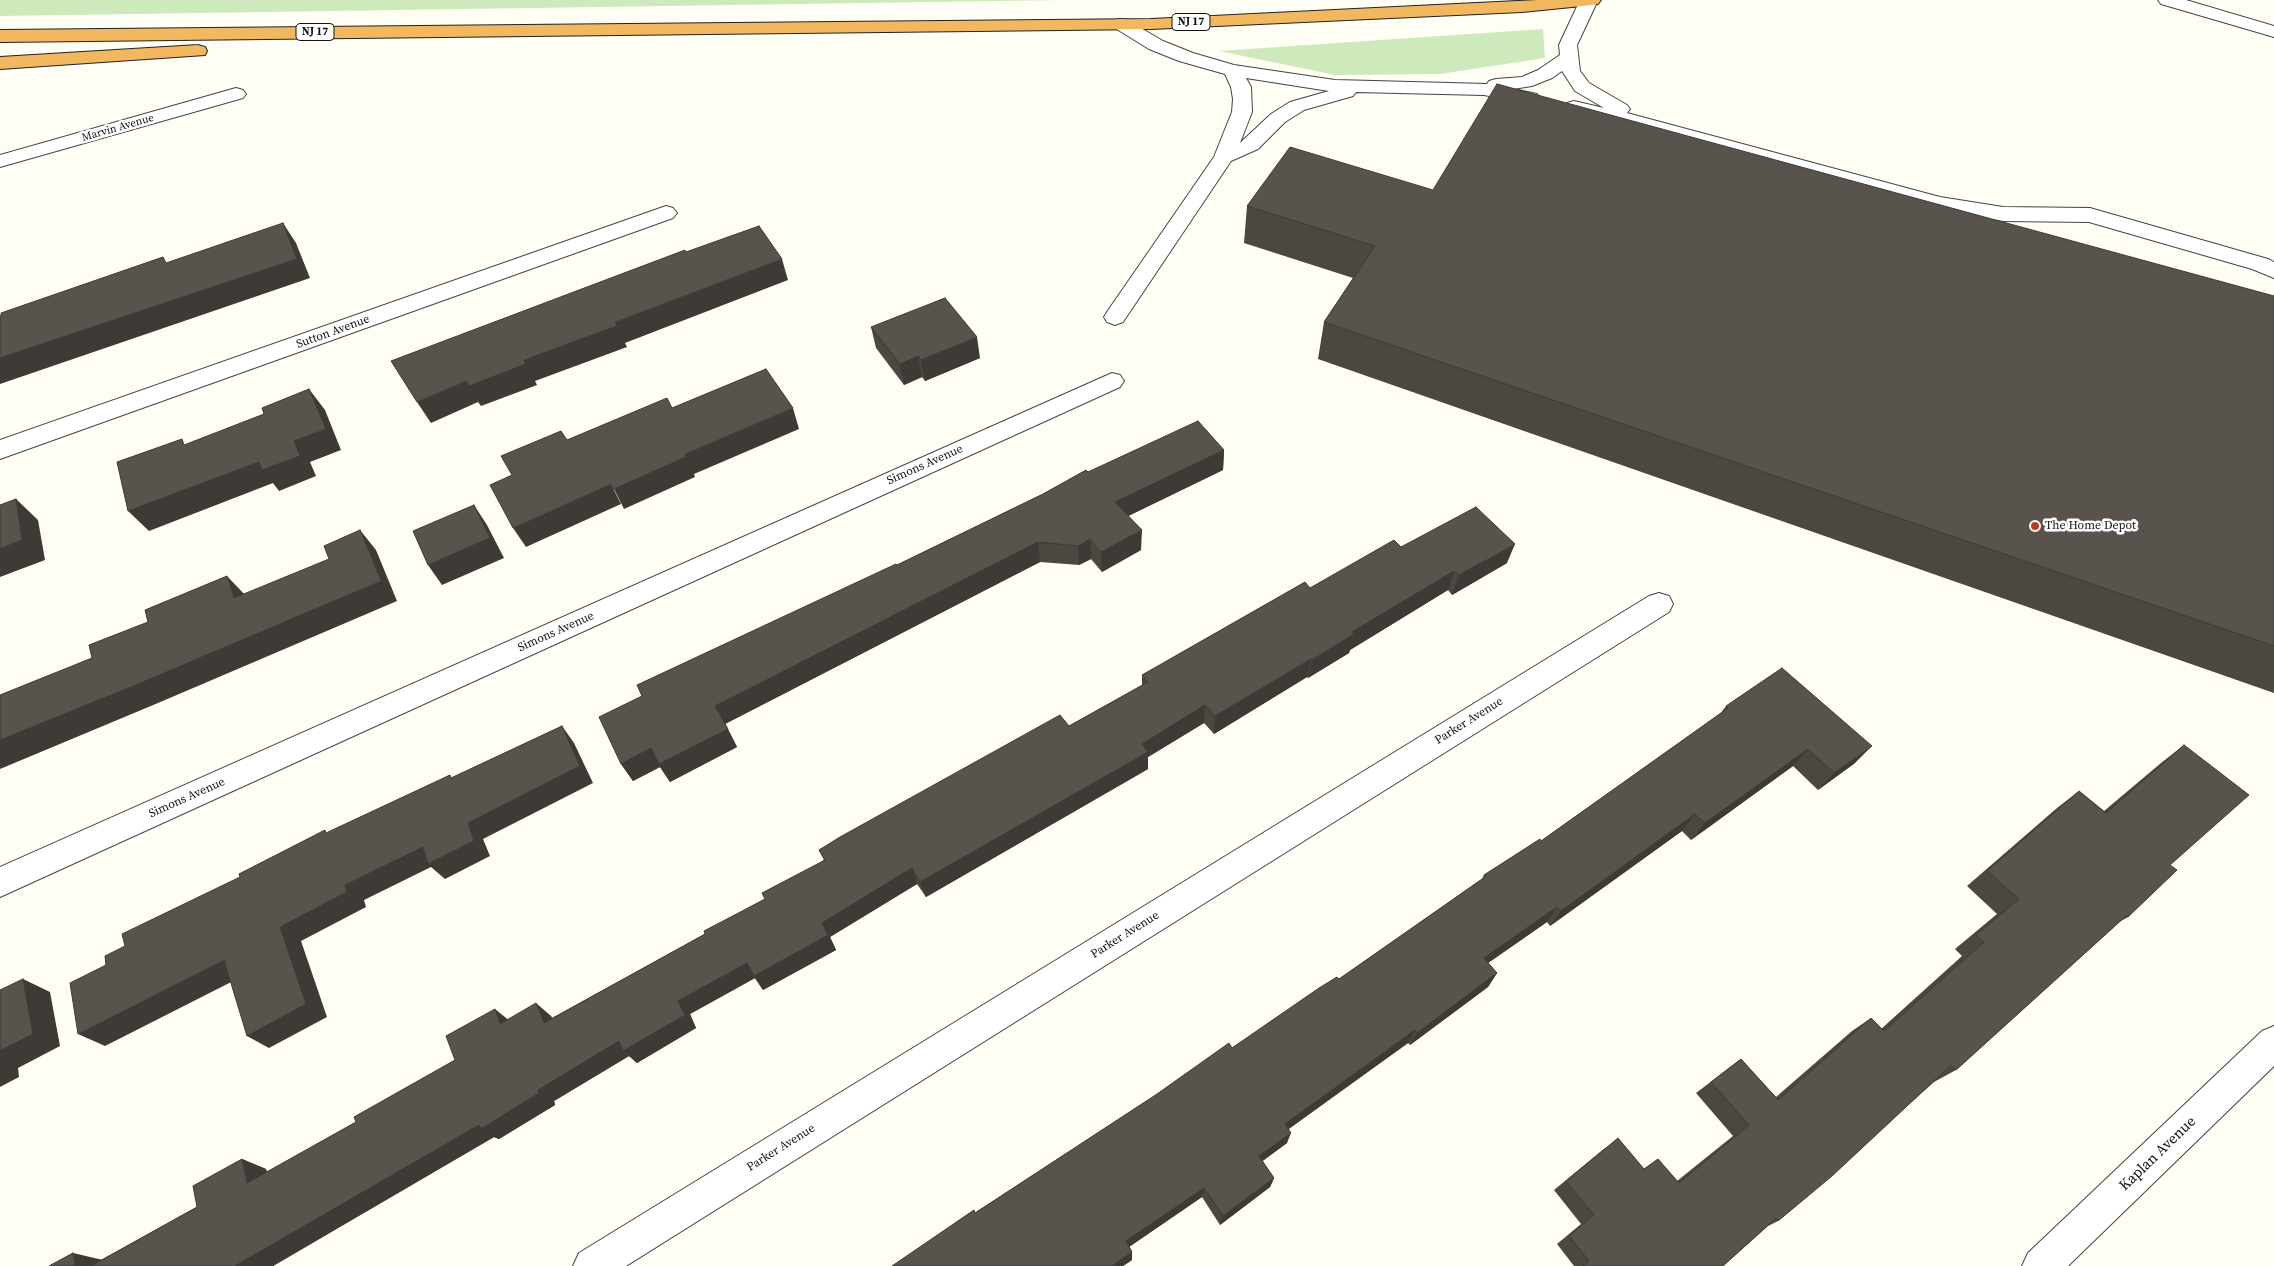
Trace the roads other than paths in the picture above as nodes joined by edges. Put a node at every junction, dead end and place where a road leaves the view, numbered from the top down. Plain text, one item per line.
1 (1591, 0) edge
2 (2167, 0) edge
3 (1120, 24) junction
4 (631, 29) junction
5 (2274, 32) edge
6 (0, 36) edge
7 (1570, 57) junction
8 (0, 63) edge
9 (1232, 70) junction
10 (1369, 86) junction
11 (1465, 89) junction
12 (236, 94) dead end
13 (1644, 122) junction
14 (1224, 157) junction
15 (0, 162) edge
16 (666, 213) dead end
17 (2274, 271) edge
18 (1115, 317) dead end
19 (1112, 381) dead end
20 (0, 450) edge
21 (1659, 604) dead end
22 (0, 882) edge
23 (2274, 1043) edge
24 (592, 1266) edge
25 (2041, 1266) edge

1 - 3 highway, NJ 17
1 - 7 street
2 - 5 street
3 - 4 highway, NJ 17
3 - 9 street
4 - 6 highway, NJ 17
4 - 8 highway
7 - 11 street
7 - 13 street
9 - 10 street
9 - 14 street
10 - 11 street
10 - 14 street
11 - 13 street
12 - 15 street, Marvin Avenue
13 - 17 street
14 - 18 street
16 - 20 street, Sutton Avenue
19 - 22 street, Simons Avenue
21 - 24 street, Parker Avenue
23 - 25 street, Kaplan Avenue

